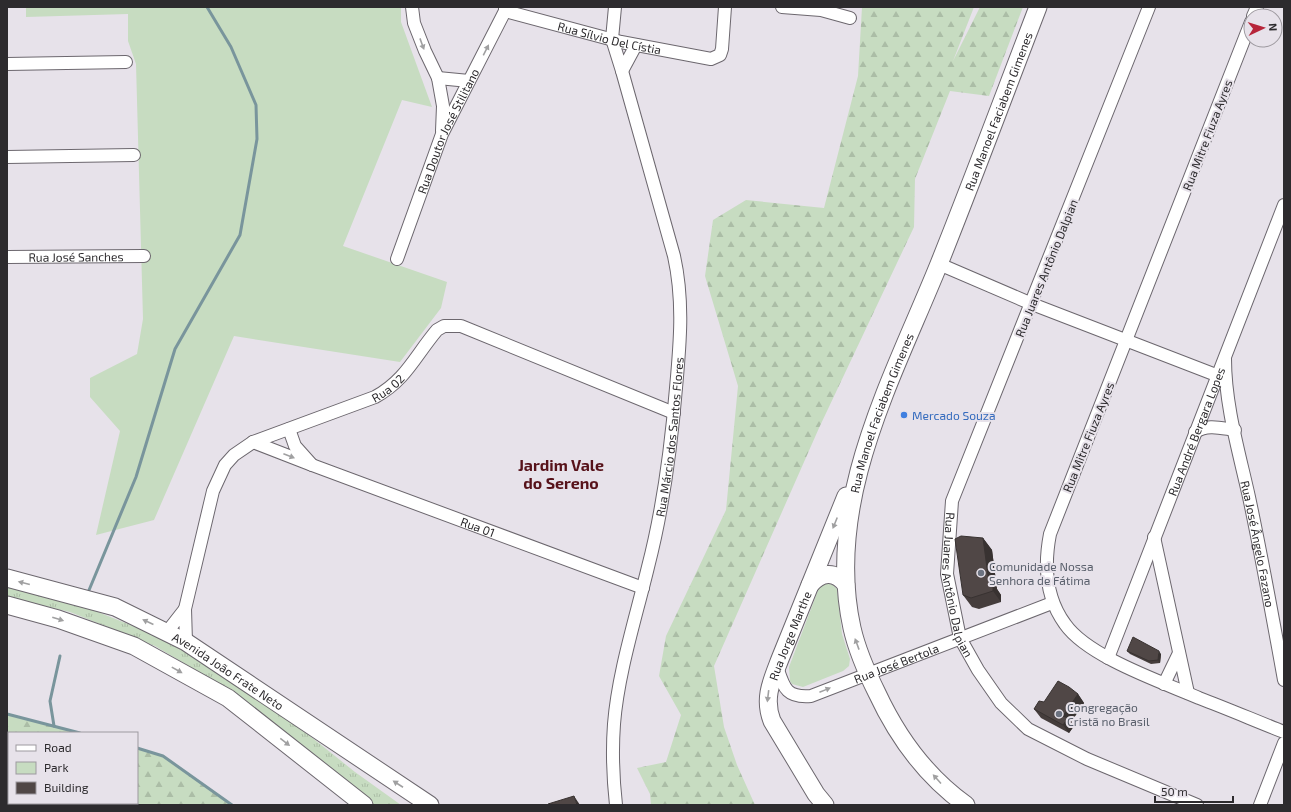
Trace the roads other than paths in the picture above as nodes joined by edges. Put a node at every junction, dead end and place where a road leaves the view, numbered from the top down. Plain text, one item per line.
1 (412, 7) edge
2 (614, 7) edge
3 (725, 7) edge
4 (782, 7) edge
5 (1038, 7) edge
6 (1150, 7) edge
7 (505, 9) edge
8 (850, 18) dead end
9 (612, 39) junction
10 (1243, 42) edge
11 (636, 45) junction
12 (126, 62) dead end
13 (7, 64) edge
14 (622, 71) junction
15 (438, 78) junction
16 (470, 81) junction
17 (442, 134) junction
18 (134, 155) dead end
19 (7, 157) edge
20 (1284, 205) edge
21 (144, 256) dead end
22 (7, 257) edge
23 (397, 259) dead end
24 (939, 264) junction
25 (1032, 304) junction
26 (1126, 340) junction
27 (1225, 354) junction
28 (1216, 376) junction
29 (1228, 394) junction
30 (674, 413) junction
31 (289, 428) junction
32 (1235, 430) junction
33 (1195, 432) junction
34 (253, 442) junction
35 (860, 460) junction
36 (312, 465) junction
37 (1154, 537) junction
38 (7, 578) edge
39 (810, 585) junction
40 (846, 585) junction
41 (643, 588) junction
42 (1052, 603) junction
43 (7, 605) edge
44 (184, 609) junction
45 (167, 632) junction
46 (960, 638) junction
47 (186, 642) junction
48 (1179, 653) junction
49 (1108, 658) junction
50 (777, 667) junction
51 (868, 673) junction
52 (1284, 680) edge
53 (1164, 684) junction
54 (1188, 693) junction
55 (1284, 732) edge
56 (1284, 743) edge
57 (364, 805) edge
58 (430, 805) edge
59 (616, 805) edge
60 (825, 805) edge
61 (966, 805) edge
62 (1197, 805) edge
63 (1260, 805) edge

1 -> 15 street
2 - 9 street, Rua Márcio dos Santos Flores
3 - 11 street, Rua Sílvio Del Cístia
4 - 8 street
5 - 24 street, Rua Manoel Faciabem Gimenes
6 - 25 street, Rua Juares Antônio Dalpian
7 - 9 street, Rua Sílvio Del Cístia
16 -> 7 street, Rua Doutor José Stilitano
9 - 11 street, Rua Sílvio Del Cístia
9 - 14 street, Rua Márcio dos Santos Flores
10 - 26 street, Rua Mitre Fiuza Ayres
11 - 14 street
12 - 13 street
14 - 30 street, Rua Márcio dos Santos Flores
15 - 16 street
15 - 17 street
16 - 17 street, Rua Doutor José Stilitano
17 - 23 street, Rua Doutor José Stilitano
18 - 19 street
20 - 27 street, Rua André Bergara Lopes
21 - 22 street, Rua José Sanches
24 - 25 street
24 - 35 street, Rua Manoel Faciabem Gimenes
25 - 26 street
25 - 46 street, Rua Juares Antônio Dalpian
26 - 28 street
26 - 42 street, Rua Mitre Fiuza Ayres
27 - 28 street, Rua André Bergara Lopes
27 - 29 street, Rua José Ângelo Fazano
28 - 29 street, Rua José Ângelo Fazano
28 - 33 street, Rua André Bergara Lopes
29 - 32 street, Rua José Ângelo Fazano
30 - 31 street, Rua 02
30 - 41 street, Rua Márcio dos Santos Flores
31 - 34 street, Rua 02
31 - 36 street, Rua 01
32 - 33 street
32 - 52 street, Rua José Ângelo Fazano
33 - 37 street, Rua André Bergara Lopes
34 -> 36 street, Rua 01
34 - 44 street, Rua 02
35 -> 39 street, Rua Jorge Marthe
35 - 40 street, Rua Manoel Faciabem Gimenes
36 - 41 street, Rua 01
37 - 48 street
37 - 49 street, Rua André Bergara Lopes
45 -> 38 street, Avenida João Frate Neto
39 - 40 street
39 - 50 street, Rua Jorge Marthe
51 -> 40 street, Rua Manoel Faciabem Gimenes
41 - 59 street, Rua Márcio dos Santos Flores
42 - 46 street, Rua José Bertola
42 - 49 street, Rua Mitre Fiuza Ayres
43 -> 57 street, Avenida João Frate Neto
44 - 45 street, Rua 02
44 - 47 street, Rua 02
45 - 47 street, Avenida João Frate Neto
46 - 51 street, Rua José Bertola
46 - 62 street, Rua Juares Antônio Dalpian
58 -> 47 street, Avenida João Frate Neto
48 - 53 street
48 - 54 street
49 - 53 street, Rua Mitre Fiuza Ayres
50 -> 51 street, Rua José Bertola
50 -> 60 street, Rua Jorge Marthe
61 -> 51 street, Rua Manoel Faciabem Gimenes
53 - 54 street, Rua Mitre Fiuza Ayres
54 - 55 street, Rua Mitre Fiuza Ayres
56 - 63 street

